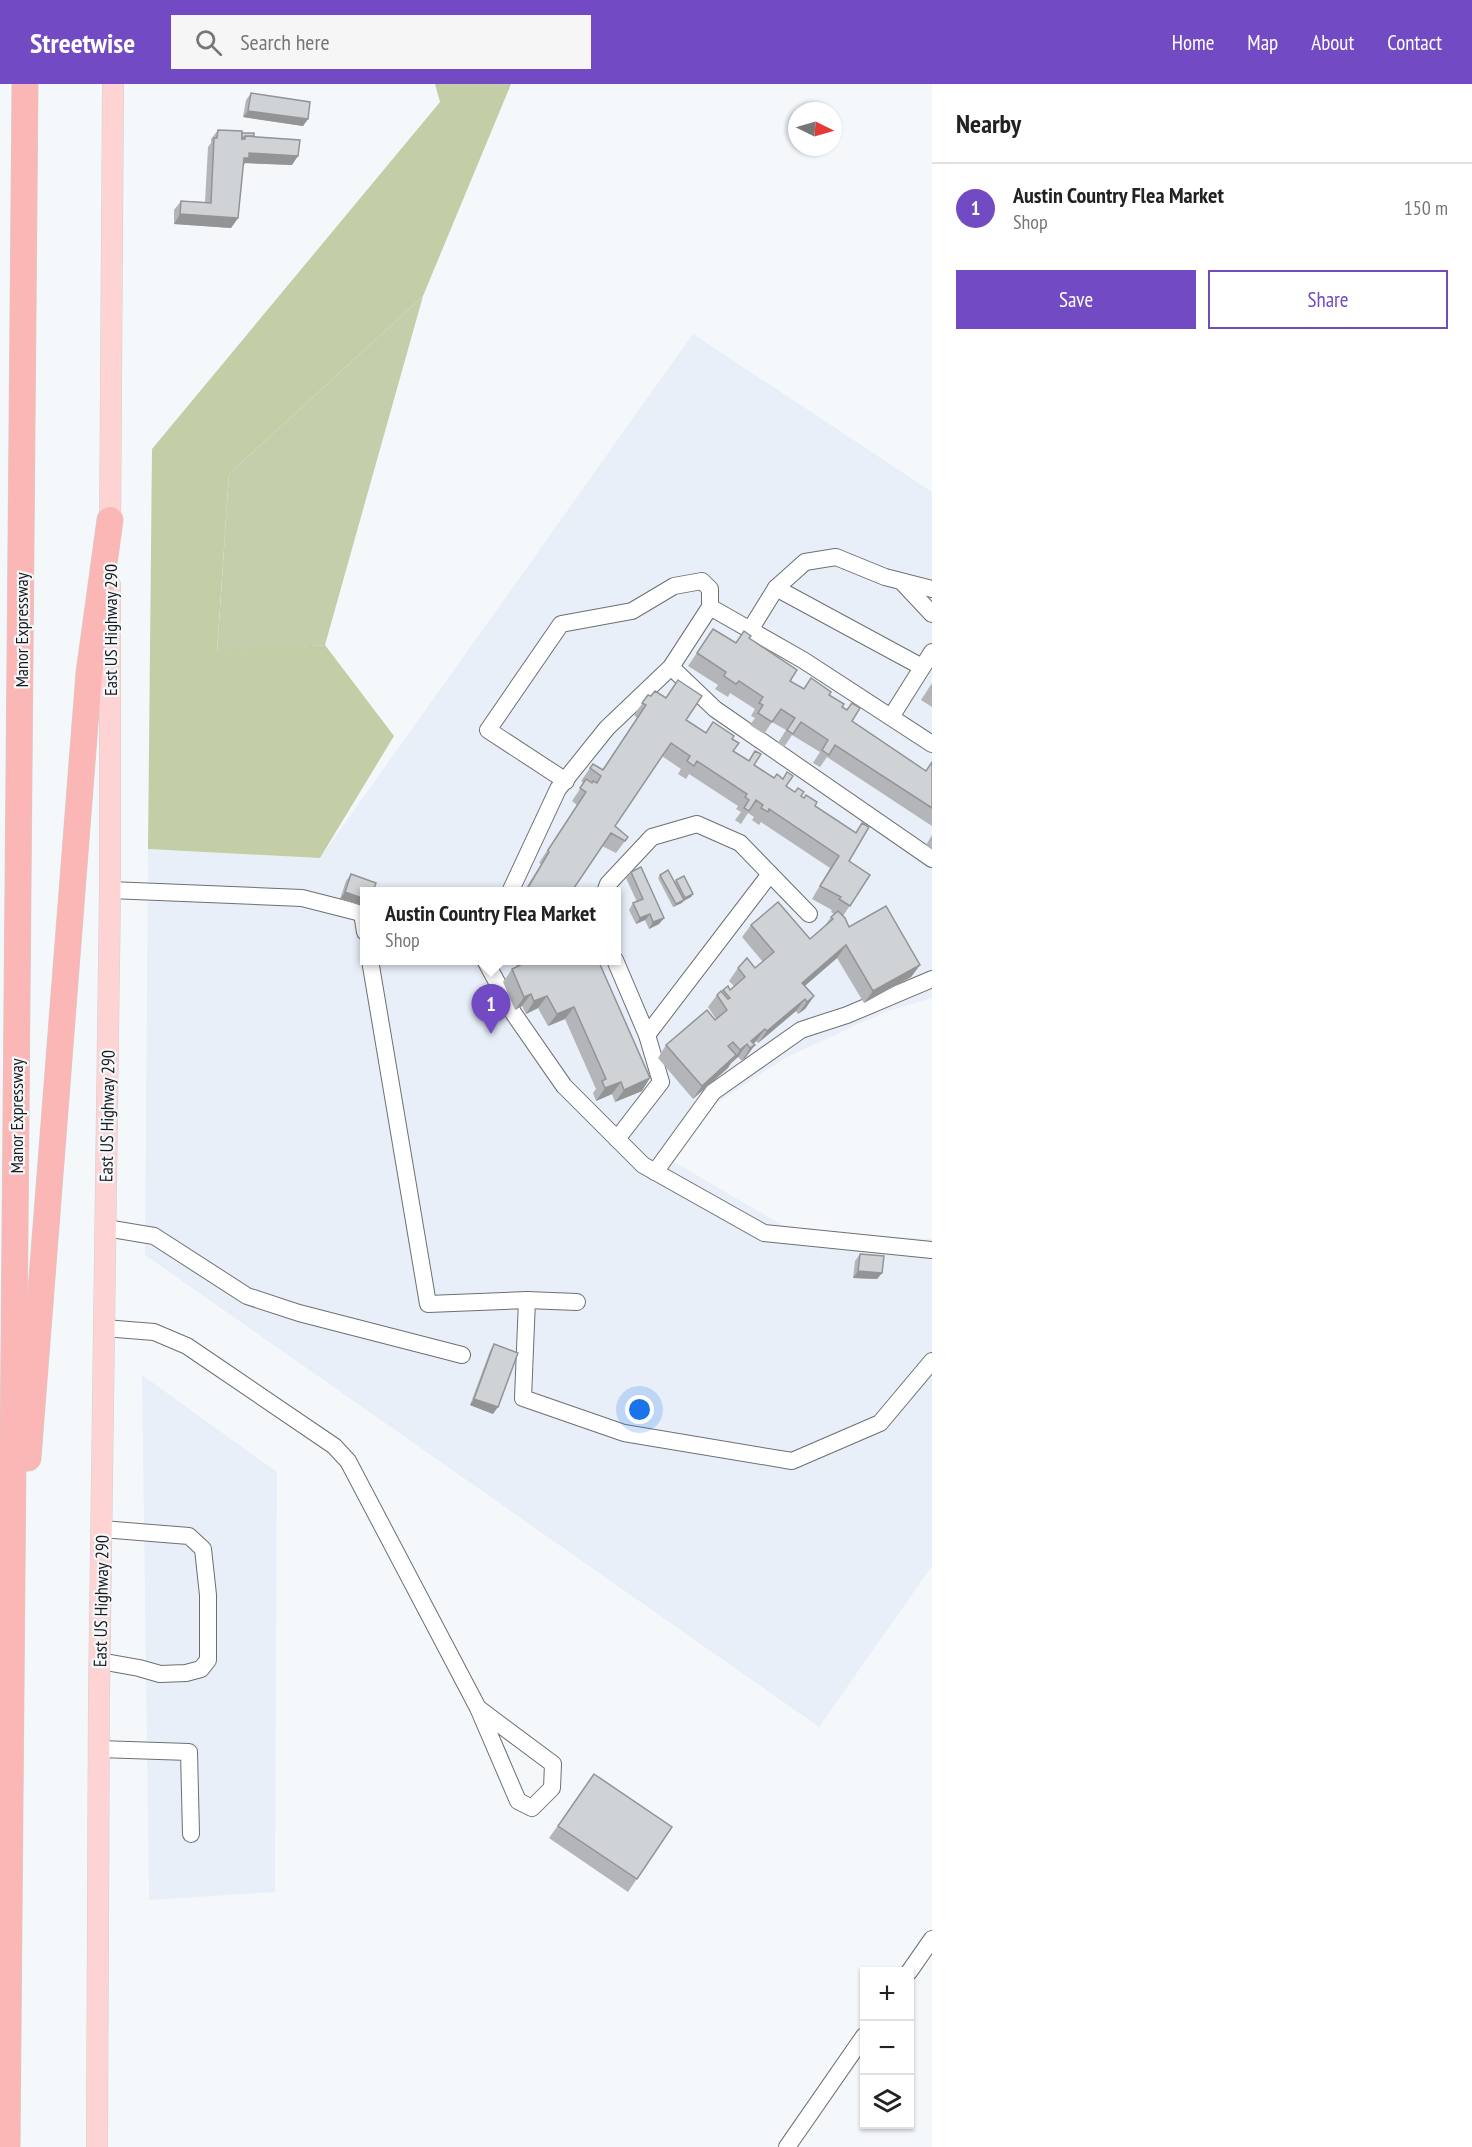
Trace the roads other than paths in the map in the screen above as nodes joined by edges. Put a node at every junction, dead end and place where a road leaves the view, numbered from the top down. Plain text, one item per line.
1 (25, 84) edge
2 (113, 84) edge
3 (110, 519) junction
4 (901, 581) junction
5 (776, 588) junction
6 (932, 589) edge
7 (710, 607) junction
8 (932, 614) edge
9 (750, 630) junction
10 (932, 652) edge
11 (671, 667) junction
12 (922, 667) junction
13 (891, 717) junction
14 (932, 744) edge
15 (566, 781) junction
16 (932, 859) edge
17 (770, 874) junction
18 (512, 887) edge
19 (607, 887) edge
20 (110, 890) junction
21 (360, 912) edge
22 (809, 914) dead end
23 (371, 965) edge
24 (488, 965) edge
25 (617, 965) edge
26 (932, 979) edge
27 (647, 1035) junction
28 (617, 1139) junction
29 (655, 1172) junction
30 (106, 1228) junction
31 (932, 1250) edge
32 (527, 1300) junction
33 (577, 1302) dead end
34 (105, 1328) junction
35 (462, 1355) dead end
36 (932, 1361) edge
37 (102, 1529) junction
38 (13, 1541) junction
39 (100, 1661) junction
40 (478, 1708) junction
41 (99, 1749) junction
42 (191, 1834) dead end
43 (932, 1939) edge
44 (912, 1967) edge
45 (860, 2042) edge
46 (7, 2147) edge
47 (97, 2147) edge
48 (787, 2147) edge

1 - 38 highway, Manor Expressway
2 - 3 main road, East US Highway 290
3 - 20 main road, East US Highway 290
3 - 38 highway
4 - 5 lane
4 - 6 lane
4 - 8 lane
5 - 9 lane
5 - 12 lane
7 - 9 lane
7 - 11 lane
7 - 15 lane
9 - 13 lane
10 - 12 lane
11 - 15 lane
11 - 16 lane
12 - 13 lane
13 - 14 lane
15 - 18 lane
17 - 19 lane
17 - 22 lane
17 - 27 lane
20 - 21 lane
20 - 30 main road, East US Highway 290
23 - 32 lane
24 - 28 lane
25 - 27 lane
26 - 29 lane
27 - 28 lane
28 - 29 lane
29 - 31 lane
30 - 34 main road, East US Highway 290
30 - 35 lane
32 - 33 lane
32 - 36 lane
34 - 37 main road, East US Highway 290
34 - 40 lane
37 - 39 main road, East US Highway 290
37 - 39 lane
38 - 46 highway, Manor Expressway
39 - 41 main road, East US Highway 290
40 - 40 lane
41 - 42 lane
41 - 47 main road, East US Highway 290
43 - 44 lane
45 - 48 lane

